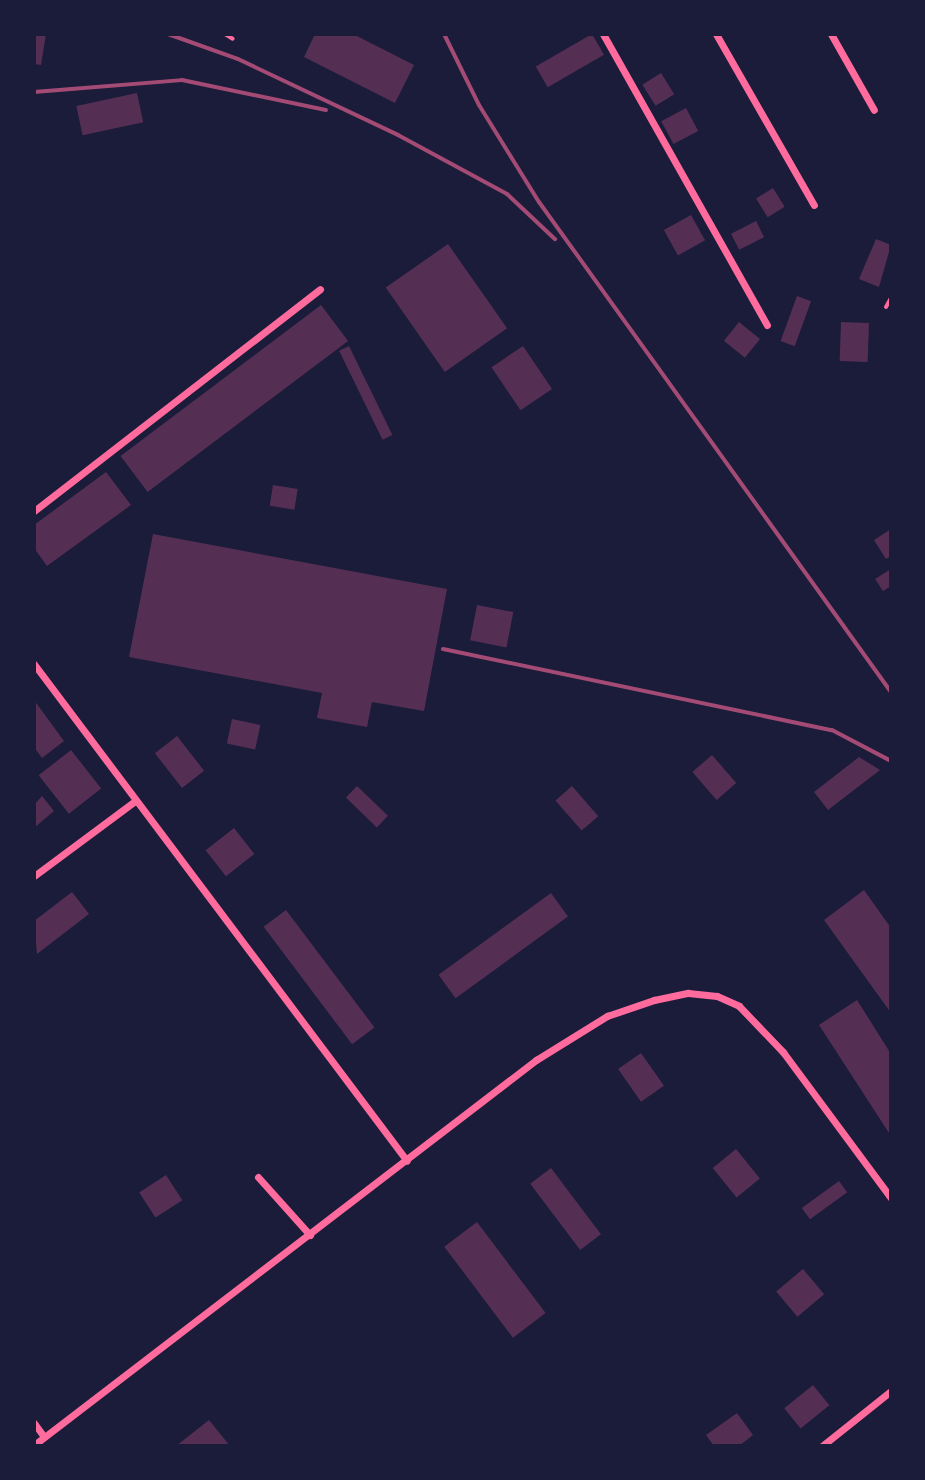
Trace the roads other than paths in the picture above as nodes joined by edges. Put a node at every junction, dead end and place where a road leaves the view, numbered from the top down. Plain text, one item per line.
1 (225, 34) edge
2 (603, 34) edge
3 (716, 34) edge
4 (831, 34) edge
5 (233, 39) dead end
6 (874, 110) dead end
7 (814, 205) dead end
8 (320, 289) dead end
9 (891, 298) edge
10 (886, 307) dead end
11 (767, 325) dead end
12 (34, 511) edge
13 (34, 664) edge
14 (135, 801) junction
15 (34, 876) edge
16 (407, 1161) junction
17 (258, 1177) dead end
18 (891, 1198) edge
19 (310, 1235) junction
20 (891, 1391) edge
21 (34, 1423) edge
22 (44, 1437) junction
23 (34, 1445) edge
24 (822, 1446) edge

1 - 5 lane
2 - 11 street
3 - 7 street
4 - 6 street
8 - 12 street
9 - 10 lane
13 - 14 street
14 - 15 street
14 - 16 street
16 - 18 street
16 - 19 street
17 - 19 street
19 - 22 street
20 - 24 street
21 - 22 street
22 - 23 street

